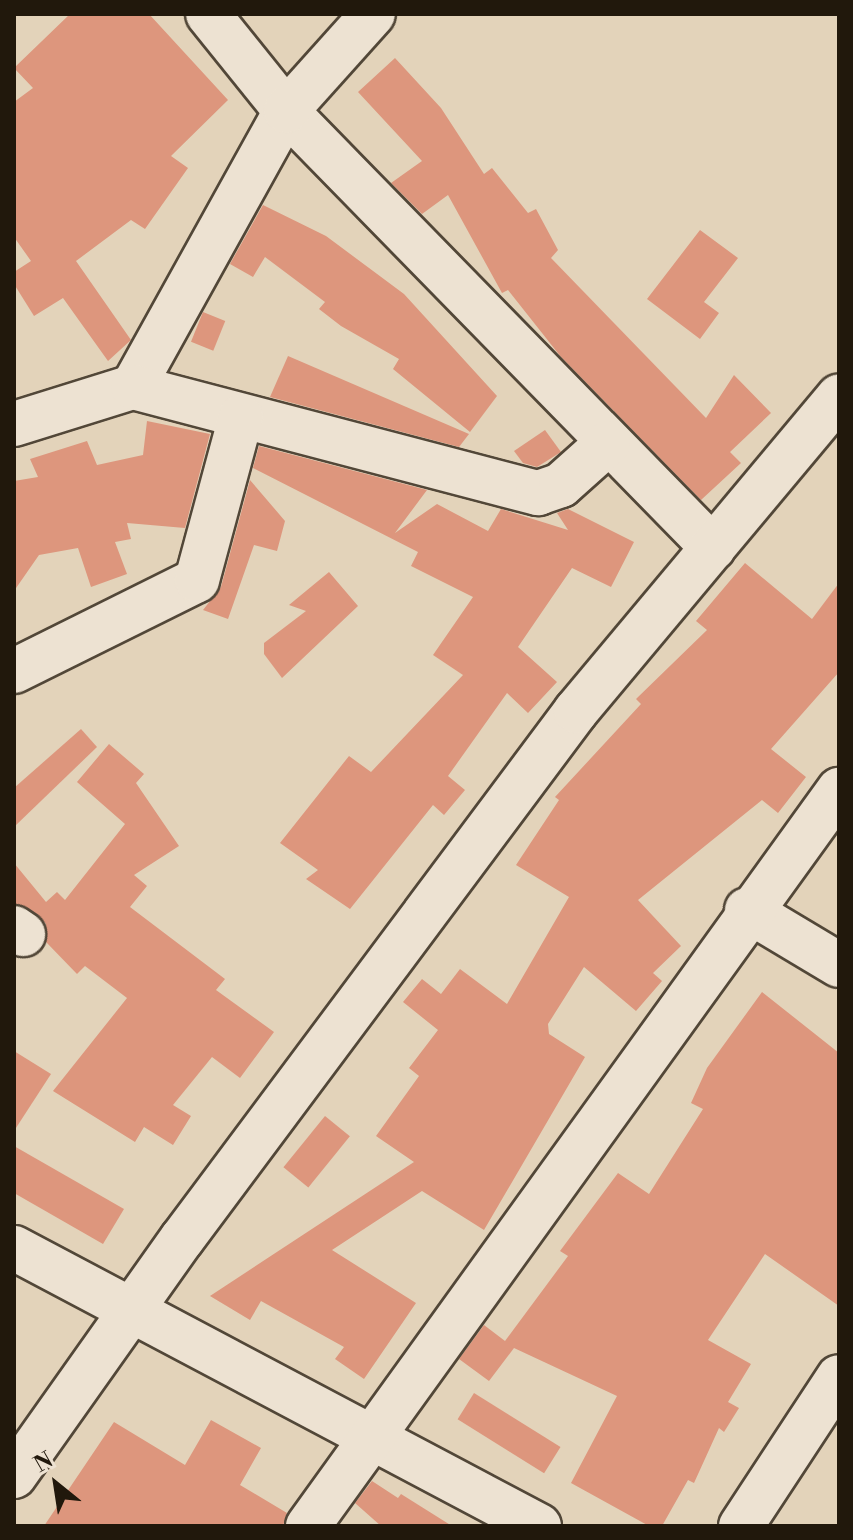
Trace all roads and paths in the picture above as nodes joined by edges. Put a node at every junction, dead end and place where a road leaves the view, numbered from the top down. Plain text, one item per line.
1 (208, 14) edge
2 (373, 14) edge
3 (286, 111) junction
4 (133, 387) junction
5 (839, 396) edge
6 (241, 417) junction
7 (14, 424) edge
8 (608, 443) junction
9 (713, 548) junction
10 (14, 671) edge
11 (839, 790) edge
12 (747, 910) junction
13 (839, 965) edge
14 (14, 1248) edge
15 (133, 1312) junction
16 (839, 1377) edge
17 (373, 1434) junction
18 (14, 1476) edge
19 (308, 1526) edge
20 (539, 1526) edge
21 (741, 1526) edge

1 - 3 street
2 - 3 street
3 - 4 street
3 - 8 street
4 - 6 street
4 - 7 street
5 - 9 street
6 - 8 street
6 - 10 street
8 - 9 street
9 - 15 street
11 - 12 street
12 - 13 street
12 - 17 street
14 - 15 street
15 - 17 street
15 - 18 street
16 - 21 street
17 - 19 street
17 - 20 street

